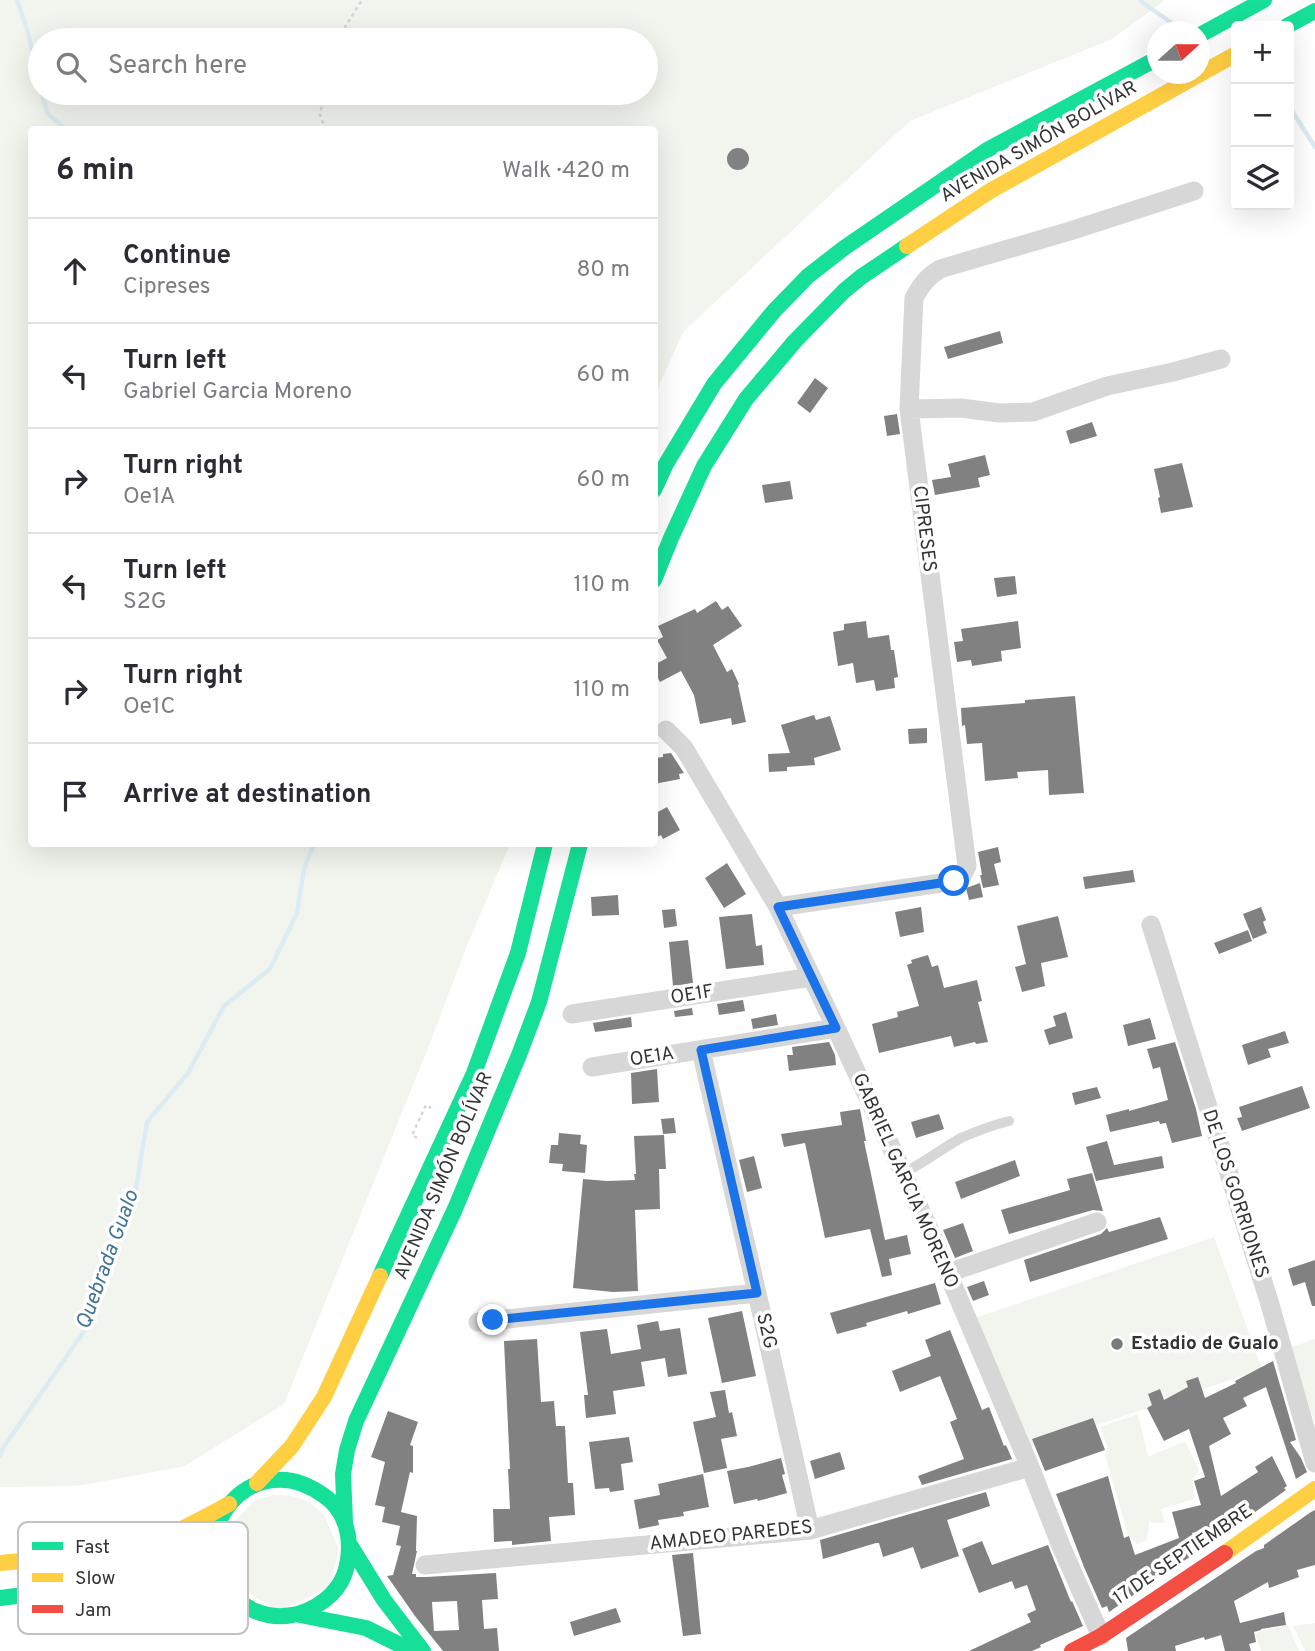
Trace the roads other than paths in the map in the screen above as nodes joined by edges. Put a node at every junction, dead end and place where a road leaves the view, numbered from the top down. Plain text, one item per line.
1 (1264, 0) edge
2 (1315, 11) edge
3 (1294, 22) edge
4 (1210, 30) edge
5 (1231, 57) edge
6 (1147, 63) edge
7 (1194, 191) dead end
8 (1221, 359) dead end
9 (909, 410) junction
10 (658, 481) edge
11 (658, 570) edge
12 (666, 730) dead end
13 (544, 847) edge
14 (579, 847) edge
15 (778, 907) junction
16 (1151, 925) dead end
17 (811, 977) junction
18 (572, 1014) dead end
19 (836, 1028) junction
20 (701, 1050) junction
21 (592, 1067) dead end
22 (1009, 1121) dead end
23 (903, 1172) junction
24 (1097, 1223) dead end
25 (948, 1273) junction
26 (757, 1293) junction
27 (478, 1322) dead end
28 (1315, 1463) edge
29 (1030, 1467) junction
30 (257, 1483) junction
31 (1315, 1489) edge
32 (229, 1504) junction
33 (195, 1522) edge
34 (218, 1522) edge
35 (345, 1522) junction
36 (810, 1530) junction
37 (351, 1545) junction
38 (18, 1561) edge
39 (0, 1563) edge
40 (425, 1565) dead end
41 (18, 1596) edge
42 (0, 1598) edge
43 (248, 1607) edge
44 (299, 1615) junction
45 (1105, 1643) edge
46 (412, 1651) edge
47 (424, 1651) edge
48 (1072, 1651) edge

1 - 4 main road
2 - 3 main road
5 - 11 main road, AVENIDA SIMÓN BOLÍVAR
6 - 10 main road, AVENIDA SIMÓN BOLÍVAR
7 - 9 street, CIPRESES
8 - 9 street
9 - 15 street, CIPRESES
12 - 15 street, GABRIEL GARCIA MORENO
13 - 30 main road, AVENIDA SIMÓN BOLÍVAR
14 - 35 main road, AVENIDA SIMÓN BOLÍVAR
15 - 17 street, GABRIEL GARCIA MORENO
16 - 28 street, DE LOS GORRIONES
17 - 18 street, OE1F
17 - 19 street, GABRIEL GARCIA MORENO
19 - 20 street, OE1A
19 - 23 street, GABRIEL GARCIA MORENO
20 - 21 street, OE1A
20 - 26 street, S2G
22 - 23 lane
23 - 25 street, GABRIEL GARCIA MORENO
24 - 25 street
25 - 29 street, GABRIEL GARCIA MORENO
26 - 27 street
26 - 36 street, S2G
29 - 36 street, AMADEO PAREDES
29 - 45 street, GABRIEL GARCIA MORENO
30 - 32 main road
30 - 35 main road
31 - 45 main road, 17 DE SEPTIEMBRE
32 - 33 main road
32 - 34 main road
35 - 37 main road
36 - 40 street, AMADEO PAREDES
37 - 44 main road
37 - 47 main road
38 - 39 main road
41 - 42 main road
43 - 44 main road
44 - 46 main road
45 - 48 main road, 17 DE SEPTIEMBRE

